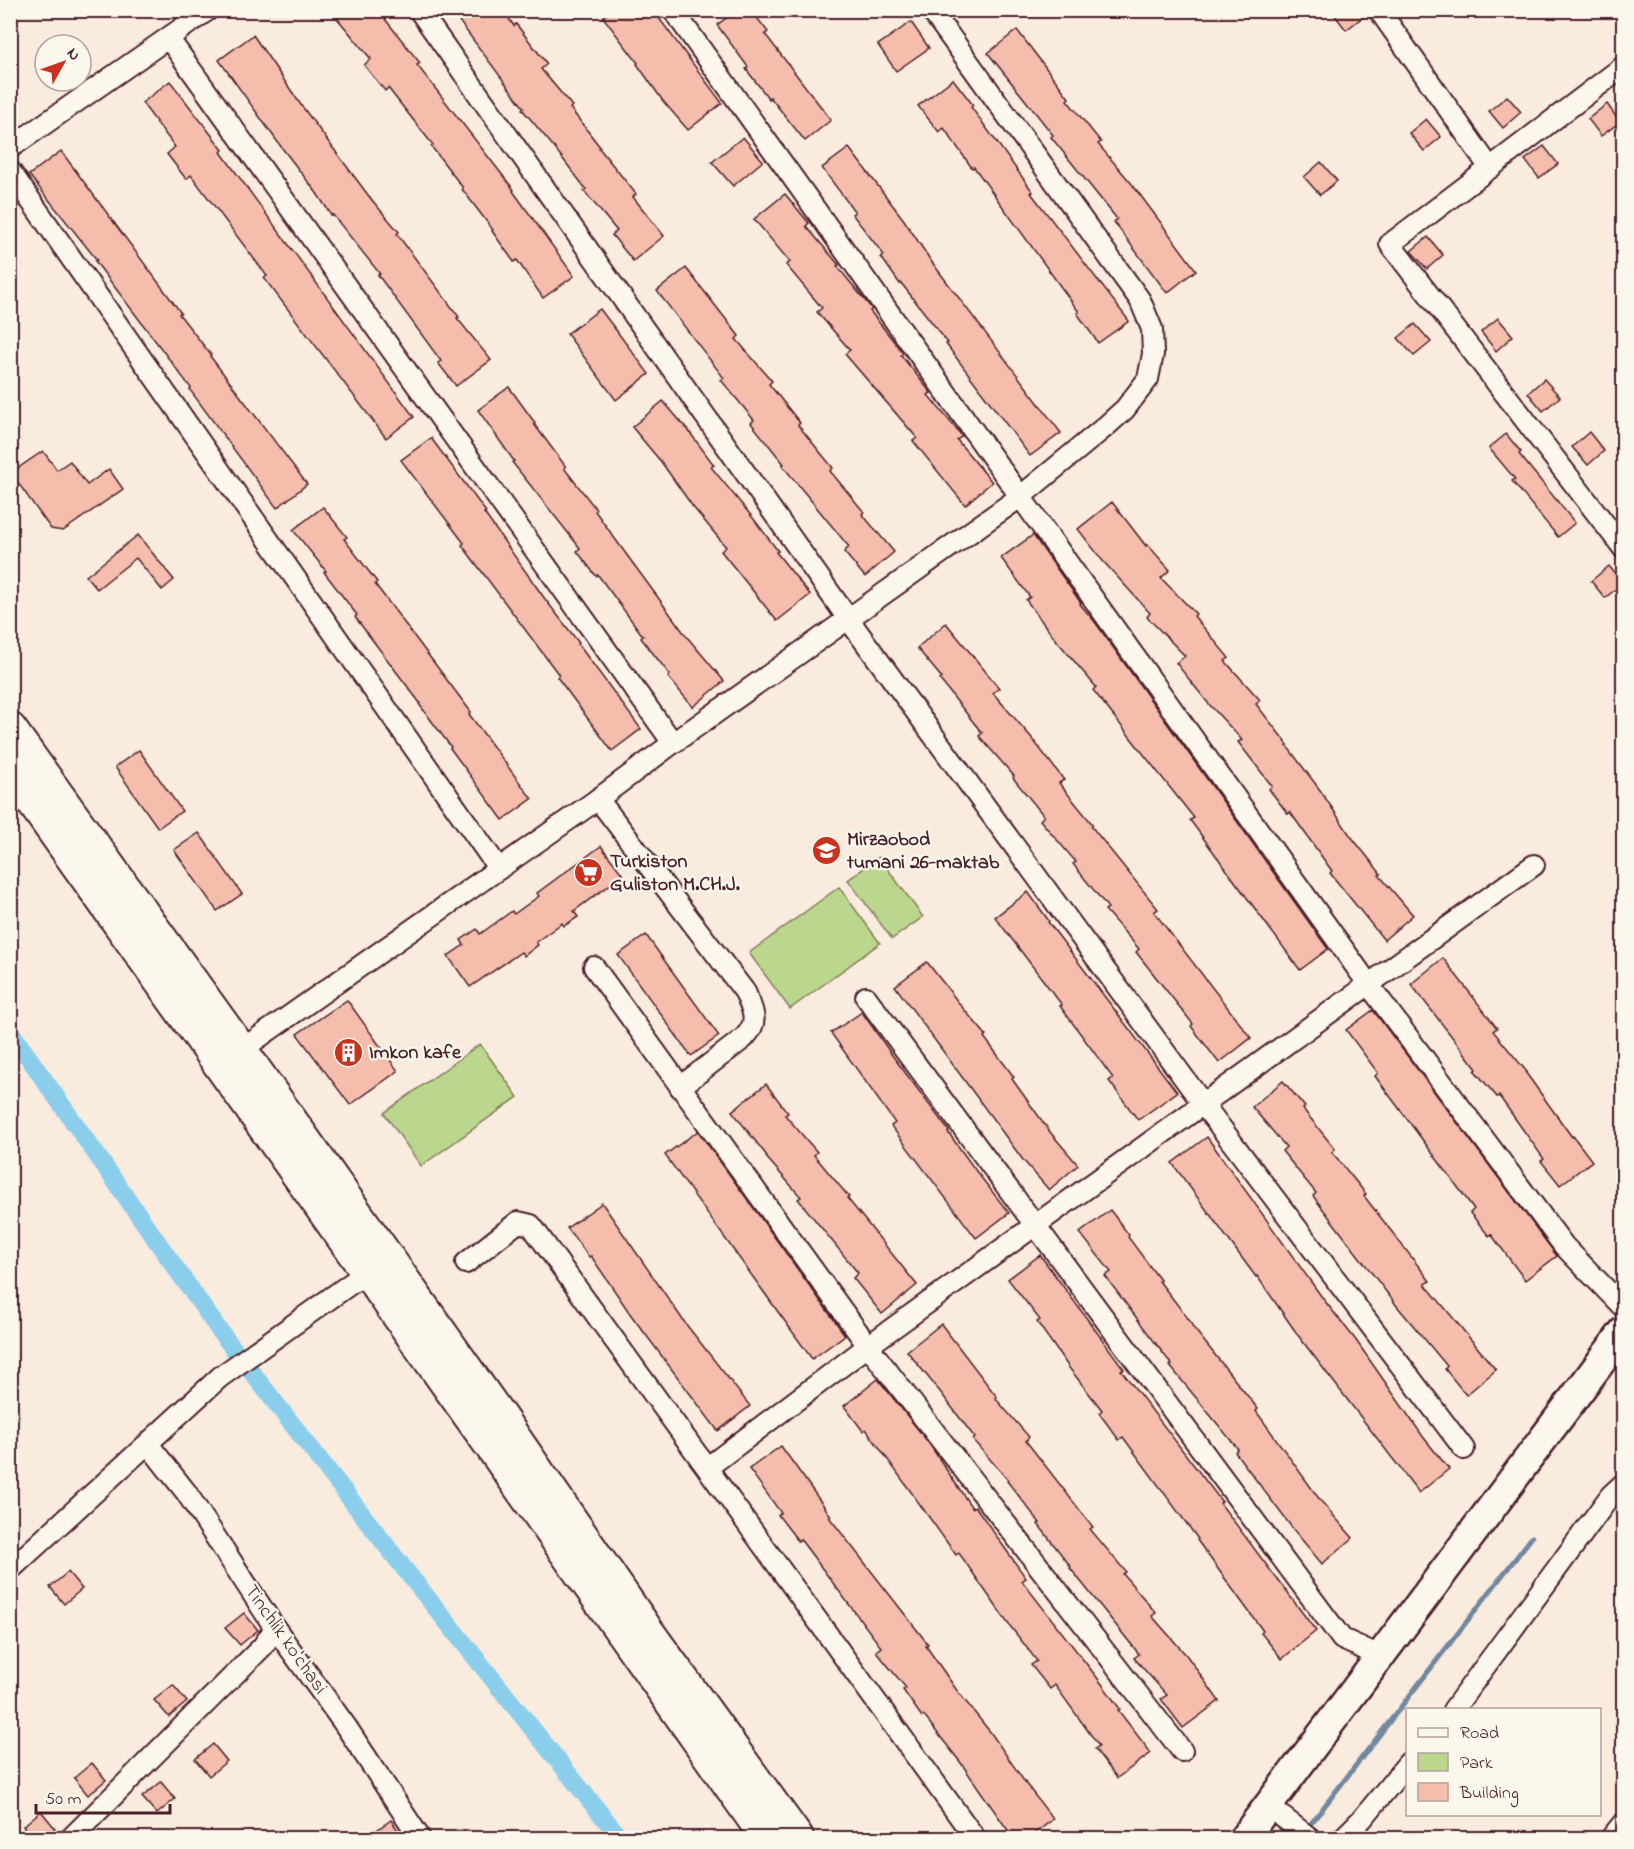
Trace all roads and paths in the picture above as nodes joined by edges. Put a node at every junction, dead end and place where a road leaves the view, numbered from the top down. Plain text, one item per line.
1 (208, 10) edge
2 (420, 10) edge
3 (673, 10) edge
4 (931, 10) edge
5 (1379, 10) edge
6 (169, 39) junction
7 (1623, 66) edge
8 (10, 148) edge
9 (1490, 168) junction
10 (10, 171) edge
11 (1020, 497) junction
12 (1623, 549) edge
13 (849, 620) junction
14 (10, 729) edge
15 (673, 743) junction
16 (10, 770) edge
17 (598, 799) junction
18 (1534, 865) dead end
19 (499, 868) junction
20 (594, 967) dead end
21 (1370, 984) junction
22 (866, 997) dead end
23 (241, 1050) junction
24 (680, 1087) junction
25 (1203, 1104) junction
26 (1035, 1225) junction
27 (466, 1263) dead end
28 (367, 1272) junction
29 (1623, 1308) edge
30 (868, 1346) junction
31 (1620, 1346) edge
32 (490, 1423) junction
33 (148, 1444) junction
34 (1464, 1449) dead end
35 (708, 1467) junction
36 (1623, 1483) edge
37 (10, 1570) edge
38 (275, 1628) junction
39 (1380, 1656) junction
40 (1454, 1708) edge
41 (1182, 1751) dead end
42 (1406, 1764) edge
43 (1268, 1806) junction
44 (1623, 1822) edge
45 (71, 1839) edge
46 (420, 1839) edge
47 (767, 1839) edge
48 (797, 1839) edge
49 (975, 1839) edge
50 (1244, 1839) edge
51 (1310, 1839) edge
52 (1342, 1839) edge
53 (1611, 1839) edge

1 - 6 street
2 - 13 street
3 - 11 street
4 - 11 street
5 - 9 street
6 - 8 street
6 - 15 street
7 - 9 street
9 - 12 street
10 - 19 street
11 - 13 street
11 - 21 street
13 - 15 street
13 - 25 street
14 - 23 main road
15 - 17 street
16 - 28 main road
17 - 19 street
17 - 24 street
18 - 21 street
19 - 23 street
20 - 24 street
21 - 25 street
21 - 29 street
22 - 26 street
23 - 32 main road
24 - 30 street
25 - 26 street
25 - 34 street
26 - 30 street
26 - 39 street
27 - 35 street
28 - 32 main road
28 - 33 street
30 - 35 street
30 - 41 street
31 - 39 main road
32 - 47 main road
32 - 48 main road
33 - 37 street
33 - 38 street, Tinchlik ko'chasi
35 - 49 street
36 - 40 street
38 - 45 street
38 - 46 street, Tinchlik ko'chasi
39 - 43 main road
42 - 52 street
43 - 50 main road
43 - 51 street
44 - 53 street

